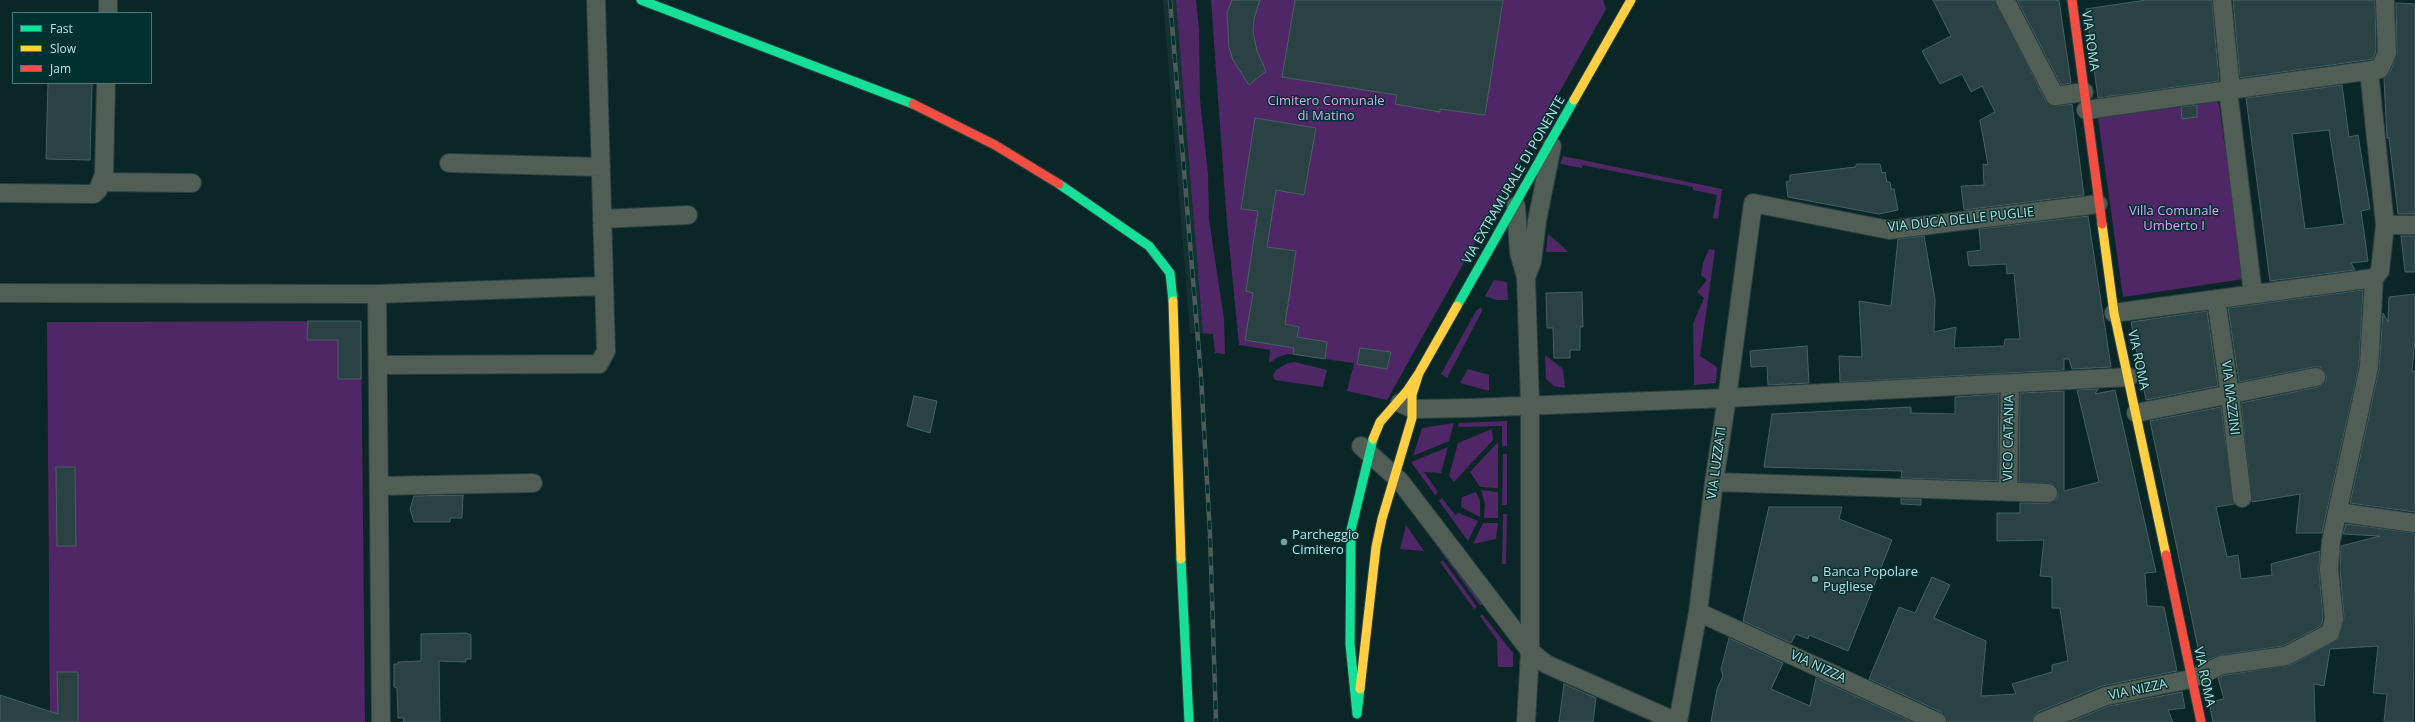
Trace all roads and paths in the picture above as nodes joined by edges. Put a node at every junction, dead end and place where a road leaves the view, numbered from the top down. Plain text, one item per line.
1 (108, 0) edge
2 (596, 0) edge
3 (641, 0) edge
4 (1631, 0) edge
5 (2005, 0) edge
6 (2072, 0) edge
7 (2222, 0) edge
8 (2385, 0) edge
9 (108, 12) edge
10 (2370, 71) junction
11 (106, 84) edge
12 (2228, 90) junction
13 (2085, 101) junction
14 (1554, 138) junction
15 (449, 163) dead end
16 (601, 167) junction
17 (102, 182) junction
18 (192, 183) dead end
19 (1526, 187) junction
20 (0, 193) edge
21 (1752, 203) joint
22 (2098, 204) junction
23 (1516, 206) junction
24 (1539, 208) junction
25 (688, 215) dead end
26 (602, 219) junction
27 (2385, 225) junction
28 (2415, 225) edge
29 (1526, 276) junction
30 (2374, 278) junction
31 (603, 286) junction
32 (0, 293) edge
33 (377, 294) junction
34 (2253, 294) junction
35 (2216, 299) junction
36 (2114, 313) junction
37 (378, 365) junction
38 (1419, 373) junction
39 (2316, 377) dead end
40 (2129, 378) junction
41 (2010, 383) junction
42 (2230, 395) junction
43 (1727, 398) junction
44 (1405, 405) junction
45 (1530, 405) junction
46 (2136, 413) junction
47 (1365, 450) junction
48 (1395, 477) junction
49 (1714, 482) junction
50 (533, 483) dead end
51 (379, 486) junction
52 (2008, 492) junction
53 (2048, 493) dead end
54 (2242, 498) dead end
55 (2337, 512) junction
56 (2415, 523) edge
57 (1698, 612) junction
58 (1530, 650) junction
59 (2191, 679) junction
60 (1357, 718) edge
61 (381, 722) edge
62 (1189, 722) edge
63 (1526, 722) edge
64 (1678, 722) edge
65 (1937, 722) edge
66 (2042, 722) edge
67 (2201, 722) edge

1 - 9 street
2 - 16 street
3 - 62 main road
4 - 14 main road, VIA EXTRAMURALE DI PONENTE
5 - 13 street
6 - 13 main road, VIA ROMA
7 - 12 street
8 - 10 street
10 - 12 street
10 - 27 street, VIA NIZZA
11 - 17 street
12 - 13 street
12 - 34 street
13 - 22 main road, VIA ROMA
14 - 19 main road, VIA EXTRAMURALE DI PONENTE
14 - 24 street
15 - 16 street
16 - 26 street
17 - 18 street
17 - 20 street
19 - 23 main road, VIA EXTRAMURALE DI PONENTE
19 - 24 street
21 - 22 street, VIA DUCA DELLE PUGLIE
21 - 43 street, VIA LUZZATI
22 - 36 main road, VIA ROMA
23 - 29 street
23 - 38 main road, VIA EXTRAMURALE DI PONENTE
24 - 29 street
25 - 26 street
26 - 31 street
27 - 28 street
27 - 30 street, VIA NIZZA
29 - 45 street
30 - 34 street
30 - 55 street, VIA NIZZA
31 - 33 street
31 - 37 street
32 - 33 street
33 - 37 street
34 - 35 street
35 - 36 street
35 - 42 street, VIA MAZZINI
36 - 40 main road, VIA ROMA
37 - 51 street
38 - 44 main road, VIA EXTRAMURALE DI PONENTE
38 - 44 main road, VIA EXTRAMURALE DI PONENTE
39 - 42 street
40 - 41 street
40 - 46 main road, VIA ROMA
41 - 43 street
41 - 52 street, VICO CATANIA
42 - 46 street
42 - 54 street, VIA MAZZINI
43 - 45 street
43 - 49 street, VIA LUZZATI
44 - 45 street
44 - 47 main road, VIA EXTRAMURALE DI PONENTE
44 - 48 main road, VIA EXTRAMURALE DI PONENTE
45 - 58 street
46 - 59 main road, VIA ROMA
47 - 48 street
47 - 60 main road, VIA EXTRAMURALE DI PONENTE
48 - 58 street
48 - 60 main road, VIA EXTRAMURALE DI PONENTE
49 - 52 street
49 - 57 street, VIA LUZZATI
50 - 51 street
51 - 61 street
52 - 53 street
55 - 56 street
55 - 59 street, VIA NIZZA
57 - 64 street, VIA LUZZATI
57 - 65 street, VIA NIZZA
58 - 63 street
58 - 64 street
59 - 66 street, VIA NIZZA
59 - 67 main road, VIA ROMA

